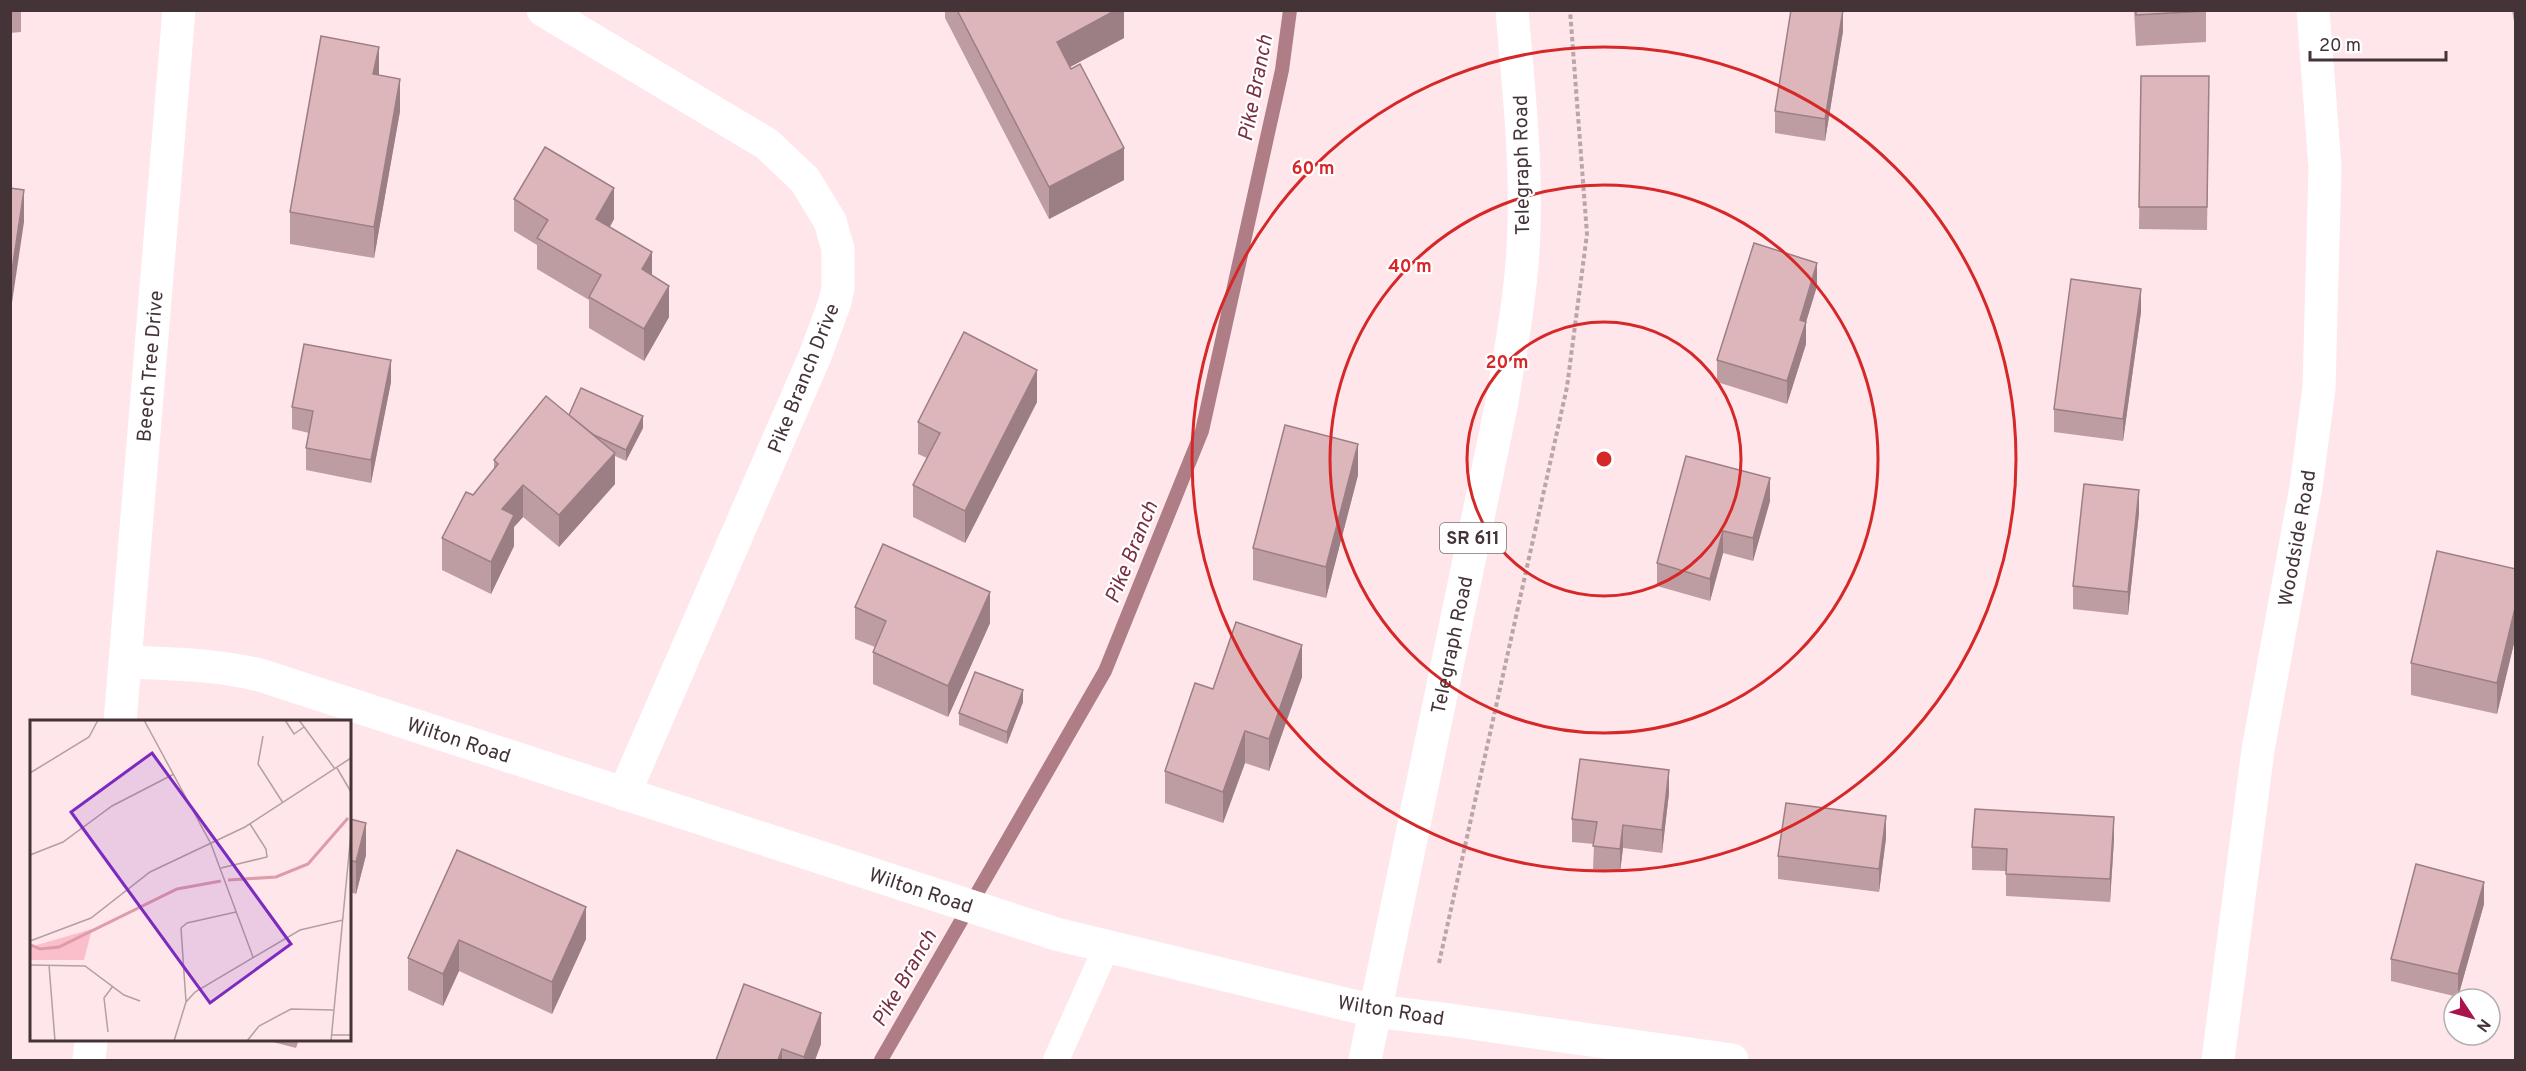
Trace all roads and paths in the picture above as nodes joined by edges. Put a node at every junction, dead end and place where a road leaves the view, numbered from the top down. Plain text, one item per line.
1 (178, 10) edge
2 (543, 10) edge
3 (1512, 10) edge
4 (1570, 10) edge
5 (2313, 10) edge
6 (126, 662) junction
7 (120, 720) edge
8 (624, 794) junction
9 (1107, 946) junction
10 (1439, 963) dead end
11 (1374, 1011) junction
12 (91, 1041) edge
13 (89, 1060) edge
14 (1056, 1060) edge
15 (1365, 1060) edge
16 (1732, 1060) edge
17 (2218, 1060) edge

1 - 6 street, Beech Tree Drive
2 - 8 street, Pike Branch Drive
3 - 11 street, Telegraph Road / SR 611
4 - 10 path
5 - 17 street, Woodside Road
6 - 7 street, Beech Tree Drive
6 - 8 street, Wilton Road
8 - 9 street, Wilton Road
9 - 11 street, Wilton Road
9 - 14 lane
11 - 15 street, Telegraph Road / SR 611
11 - 16 street, Wilton Road
12 - 13 street

